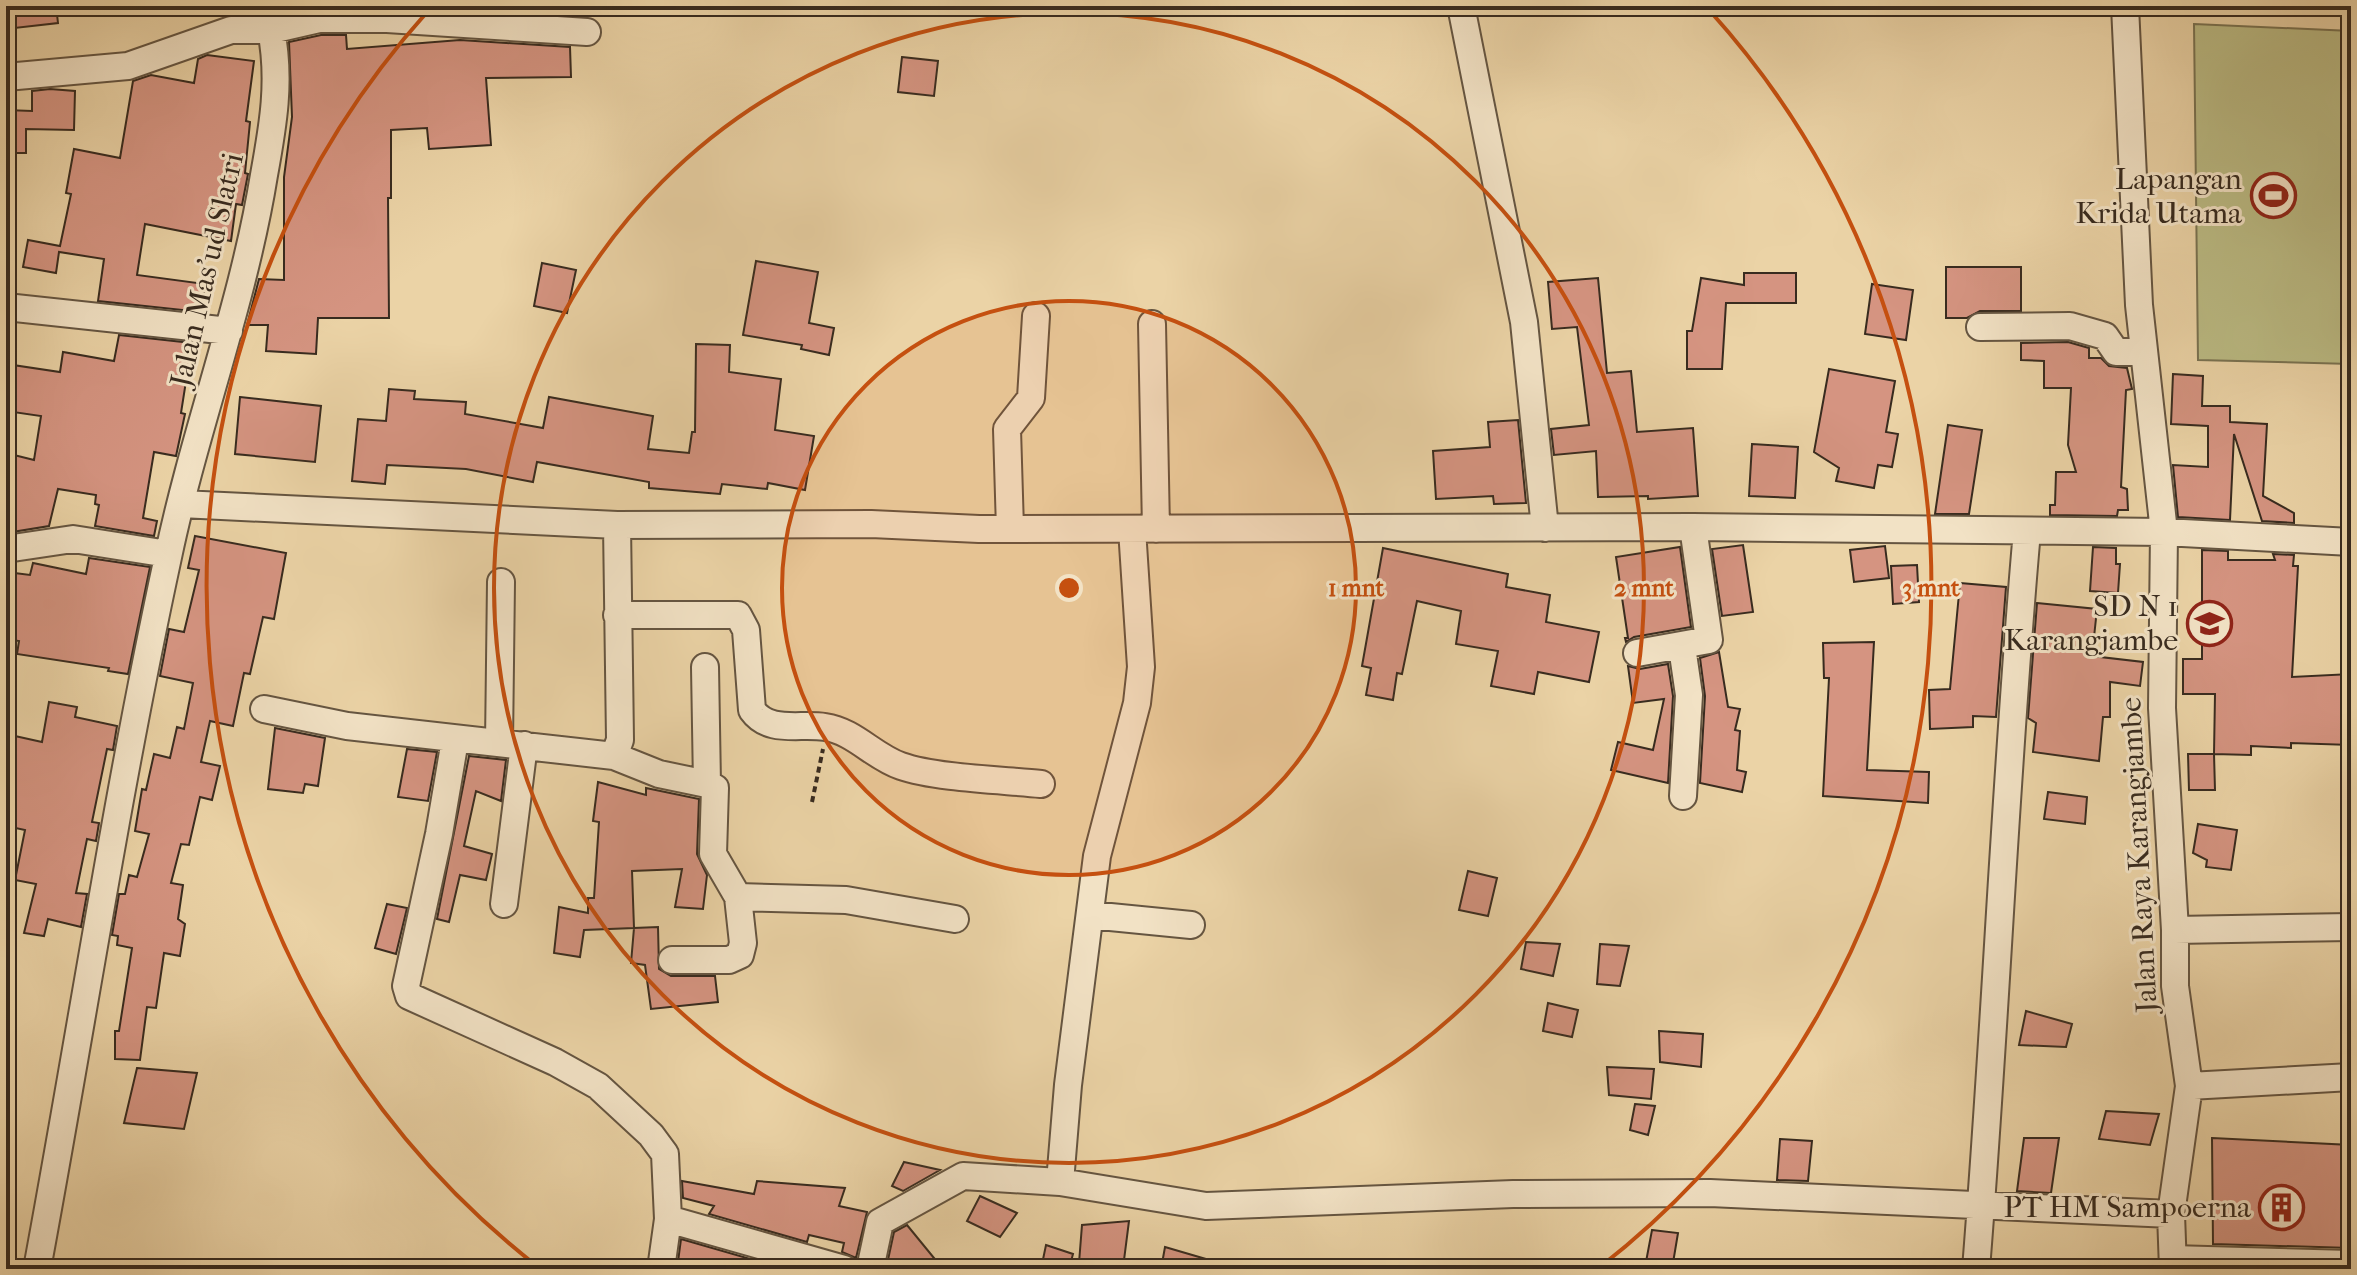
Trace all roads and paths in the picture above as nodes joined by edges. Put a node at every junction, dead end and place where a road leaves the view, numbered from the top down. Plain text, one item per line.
1 (2125, 6) edge
2 (1469, 7) edge
3 (319, 13) edge
4 (271, 30) junction
5 (587, 32) dead end
6 (6, 77) edge
7 (6, 307) edge
8 (1036, 316) dead end
9 (1152, 324) dead end
10 (1980, 327) dead end
11 (229, 331) junction
12 (2144, 352) junction
13 (181, 504) junction
14 (617, 525) junction
15 (1693, 527) junction
16 (1545, 528) junction
17 (1010, 529) junction
18 (1144, 529) junction
19 (2027, 531) junction
20 (2164, 532) junction
21 (2351, 542) edge
22 (6, 549) edge
23 (168, 554) junction
24 (501, 582) dead end
25 (617, 615) junction
26 (1682, 647) junction
27 (1637, 653) dead end
28 (705, 667) dead end
29 (264, 709) dead end
30 (827, 727) junction
31 (455, 740) junction
32 (512, 744) junction
33 (614, 756) junction
34 (707, 784) junction
35 (1041, 784) dead end
36 (1683, 796) dead end
37 (812, 802) dead end
38 (738, 897) junction
39 (504, 904) dead end
40 (1090, 915) junction
41 (955, 919) dead end
42 (1191, 925) dead end
43 (2351, 927) edge
44 (2175, 930) junction
45 (672, 960) dead end
46 (2351, 1077) edge
47 (2189, 1086) junction
48 (1060, 1182) junction
49 (1981, 1207) junction
50 (2171, 1214) junction
51 (668, 1219) junction
52 (2351, 1258) edge
53 (2173, 1261) edge
54 (37, 1269) edge
55 (661, 1269) edge
56 (844, 1269) edge
57 (870, 1269) edge
58 (1976, 1269) edge

1 - 12 street, Jalan Raya Karangjambe
2 - 16 street
3 - 4 street
3 - 5 street
4 - 6 street
4 - 11 street, Jalan Mas'ud Slatri
7 - 11 street
8 - 17 street
9 - 18 street
10 - 12 street
11 - 13 street, Jalan Mas'ud Slatri
12 - 20 street, Jalan Raya Karangjambe
13 - 14 street
13 - 23 street, Jalan Mas'ud Slatri
14 - 17 street
14 - 25 street
15 - 16 street
15 - 19 street
15 - 26 street
16 - 18 street
17 - 18 street
18 - 40 street
19 - 20 street
19 - 49 street
20 - 21 street
20 - 44 street, Jalan Raya Karangjambe
22 - 23 street
23 - 54 street, Jalan Mas'ud Slatri
24 - 32 street
25 - 30 street
25 - 33 street
26 - 27 street
26 - 36 street
28 - 34 street
29 - 31 street
30 - 35 street
30 - 37 path
31 - 32 street
31 - 51 street
32 - 33 street
32 - 39 street
33 - 34 street
34 - 38 street
38 - 41 street
38 - 45 street
40 - 42 street
40 - 48 street
43 - 44 street
44 - 47 street, Jalan Raya Karangjambe
46 - 47 street
47 - 50 street, Jalan Raya Karangjambe
48 - 49 street
48 - 57 street
49 - 50 street
49 - 58 street
50 - 53 street, Jalan Raya Karangjambe
51 - 55 street
51 - 56 street
52 - 53 lane

